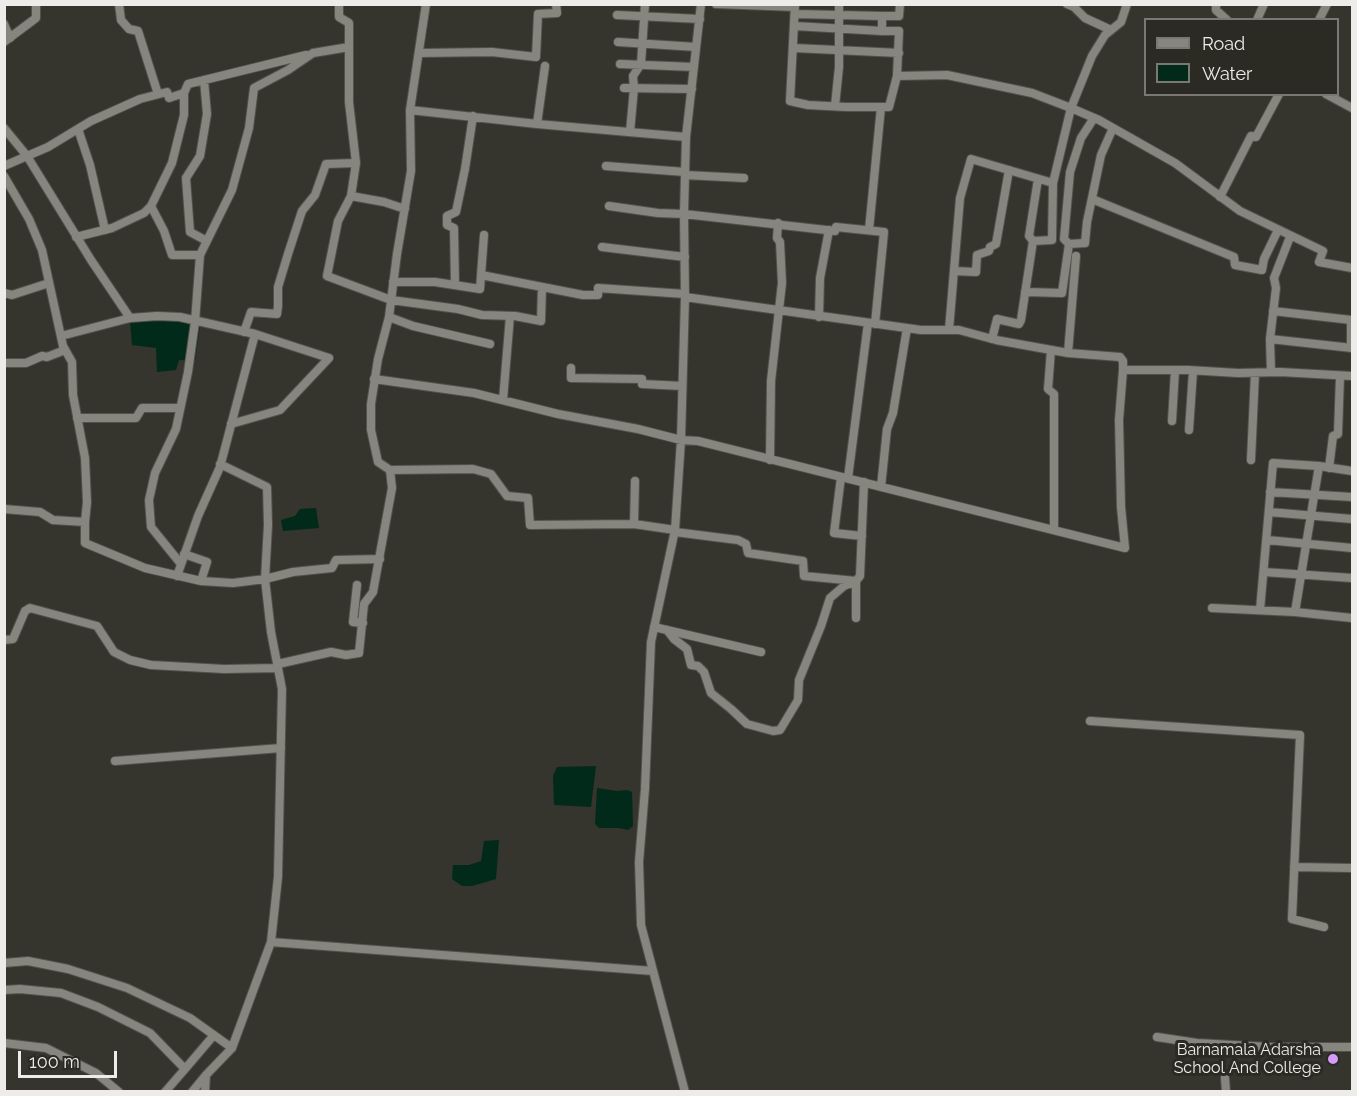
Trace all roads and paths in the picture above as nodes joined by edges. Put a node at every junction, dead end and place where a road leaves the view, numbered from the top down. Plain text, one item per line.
1 (36, 4) edge
2 (119, 4) edge
3 (339, 4) edge
4 (426, 4) edge
5 (556, 4) edge
6 (645, 4) edge
7 (701, 4) edge
8 (716, 4) edge
9 (839, 4) edge
10 (900, 4) edge
11 (1067, 4) edge
12 (1127, 4) edge
13 (1216, 4) edge
14 (1264, 4) edge
15 (1327, 4) edge
16 (795, 8) edge
17 (616, 15) dead end
18 (838, 15) junction
19 (645, 16) junction
20 (882, 16) junction
21 (1225, 18) edge
22 (1258, 18) edge
23 (1320, 18) edge
24 (700, 19) junction
25 (4, 24) edge
26 (794, 26) junction
27 (838, 28) junction
28 (1111, 30) junction
29 (882, 31) junction
30 (7, 40) edge
31 (618, 42) dead end
32 (643, 43) junction
33 (696, 46) junction
34 (349, 47) junction
35 (794, 48) junction
36 (838, 50) junction
37 (313, 53) junction
38 (418, 53) junction
39 (898, 53) junction
40 (620, 64) dead end
41 (641, 64) junction
42 (545, 66) dead end
43 (694, 67) junction
44 (897, 76) junction
45 (204, 80) junction
46 (624, 88) dead end
47 (634, 88) junction
48 (692, 89) junction
49 (184, 93) junction
50 (158, 94) junction
51 (1278, 96) edge
52 (1330, 96) edge
53 (835, 106) junction
54 (881, 107) junction
55 (1071, 108) junction
56 (1353, 108) edge
57 (411, 110) junction
58 (473, 116) junction
59 (1094, 118) junction
60 (537, 124) junction
61 (4, 128) edge
62 (1113, 128) junction
63 (78, 129) junction
64 (630, 132) junction
65 (686, 137) junction
66 (27, 156) junction
67 (356, 163) junction
68 (4, 166) edge
69 (606, 166) dead end
70 (1009, 170) junction
71 (685, 173) junction
72 (4, 176) edge
73 (744, 178) dead end
74 (1038, 179) junction
75 (1053, 183) junction
76 (351, 196) junction
77 (1220, 197) junction
78 (1092, 199) junction
79 (151, 206) junction
80 (609, 206) dead end
81 (405, 209) junction
82 (684, 214) junction
83 (778, 223) junction
84 (105, 230) junction
85 (829, 230) junction
86 (869, 230) junction
87 (1278, 230) junction
88 (484, 235) dead end
89 (76, 237) junction
90 (1290, 237) junction
91 (207, 241) junction
92 (1033, 241) junction
93 (1069, 244) junction
94 (602, 247) dead end
95 (200, 255) junction
96 (1076, 256) dead end
97 (685, 257) junction
98 (1353, 268) edge
99 (954, 271) junction
100 (481, 275) junction
101 (393, 282) junction
102 (49, 283) junction
103 (455, 285) junction
104 (542, 287) junction
105 (1025, 292) junction
106 (4, 293) edge
107 (685, 296) junction
108 (391, 300) junction
109 (778, 311) junction
110 (1273, 311) junction
111 (510, 316) junction
112 (389, 317) junction
113 (819, 317) junction
114 (130, 318) junction
115 (195, 322) junction
116 (872, 323) junction
117 (907, 328) junction
118 (949, 330) junction
119 (244, 332) junction
120 (255, 334) junction
121 (61, 336) junction
122 (992, 339) junction
123 (1270, 339) junction
124 (490, 344) dead end
125 (1352, 348) edge
126 (1051, 350) junction
127 (65, 351) junction
128 (1068, 353) junction
129 (4, 363) edge
130 (572, 368) dead end
131 (1123, 370) junction
132 (1175, 370) junction
133 (1193, 371) junction
134 (1271, 372) junction
135 (1255, 373) junction
136 (1340, 376) junction
137 (1353, 376) edge
138 (374, 379) junction
139 (682, 386) junction
140 (503, 400) junction
141 (180, 408) junction
142 (77, 418) junction
143 (1172, 421) dead end
144 (231, 424) junction
145 (1189, 430) dead end
146 (681, 440) junction
147 (770, 460) junction
148 (1251, 460) dead end
149 (220, 465) junction
150 (1324, 467) junction
151 (390, 470) junction
152 (1353, 471) edge
153 (845, 478) junction
154 (635, 481) dead end
155 (864, 482) junction
156 (882, 487) junction
157 (1270, 492) junction
158 (1314, 494) junction
159 (1353, 497) edge
160 (4, 509) edge
161 (1269, 512) junction
162 (1311, 516) junction
163 (1353, 519) edge
164 (86, 522) junction
165 (634, 524) junction
166 (1054, 530) junction
167 (675, 531) junction
168 (861, 536) junction
169 (1267, 540) junction
170 (1306, 543) junction
171 (1353, 548) edge
172 (184, 554) junction
173 (380, 559) junction
174 (181, 564) junction
175 (1264, 572) junction
176 (1301, 574) junction
177 (177, 576) junction
178 (1353, 578) edge
179 (265, 579) junction
180 (201, 581) junction
181 (856, 581) junction
182 (357, 585) dead end
183 (1212, 608) dead end
184 (1260, 610) junction
185 (1295, 612) junction
186 (856, 618) dead end
187 (1353, 618) edge
188 (363, 623) junction
189 (654, 627) junction
190 (667, 630) junction
191 (4, 640) edge
192 (760, 652) dead end
193 (278, 666) junction
194 (1090, 721) dead end
195 (281, 748) junction
196 (115, 761) dead end
197 (1294, 867) junction
198 (1353, 868) edge
199 (1324, 927) dead end
200 (271, 942) junction
201 (4, 963) edge
202 (653, 971) junction
203 (4, 990) edge
204 (214, 1035) junction
205 (1157, 1037) dead end
206 (4, 1044) edge
207 (1353, 1047) edge
208 (232, 1048) junction
209 (184, 1069) junction
210 (206, 1075) junction
211 (1225, 1078) dead end
212 (119, 1092) edge
213 (165, 1092) edge
214 (192, 1092) edge
215 (205, 1092) edge
216 (685, 1092) edge
217 (1226, 1092) edge

1 - 30 street
2 - 50 street
3 - 34 street
4 - 38 street
5 - 38 street
6 - 19 street
7 - 24 street
8 - 16 street
9 - 18 street
10 - 20 street
11 - 28 street
12 - 28 street
13 - 21 street
14 - 22 street
15 - 23 street
16 - 18 street
16 - 26 street
17 - 19 street
18 - 20 street
18 - 27 street
19 - 24 street
19 - 32 street
20 - 29 street
24 - 33 street
25 - 30 street
26 - 27 street
26 - 35 street
27 - 29 street
27 - 36 street
28 - 55 street
29 - 39 street
31 - 32 street
32 - 33 street
32 - 41 street
33 - 43 street
34 - 37 street
34 - 67 street
35 - 36 street
35 - 53 street
36 - 39 street
36 - 53 street
37 - 45 street
37 - 91 street
38 - 57 street
39 - 44 street
40 - 41 street
41 - 43 street
41 - 47 street
42 - 60 street
43 - 48 street
44 - 54 street
44 - 55 street
45 - 49 street
45 - 91 street
46 - 47 street
47 - 48 street
47 - 64 street
48 - 65 street
49 - 50 street
49 - 79 street
50 - 63 street
51 - 77 street
52 - 56 street
53 - 54 street
54 - 86 street
55 - 59 street
55 - 75 street
57 - 58 street
57 - 81 street
58 - 60 street
58 - 103 street
59 - 62 street
59 - 93 street
60 - 64 street
61 - 66 street
62 - 77 street
62 - 78 street
63 - 66 street
63 - 84 street
64 - 65 street
65 - 71 street
66 - 68 street
66 - 89 street
67 - 76 street
67 - 119 street
69 - 71 street
70 - 74 street
70 - 99 street
70 - 99 street
71 - 73 street
71 - 82 street
72 - 102 street
74 - 75 street
74 - 92 street
75 - 92 street
76 - 81 street
76 - 108 street
77 - 87 street
78 - 87 street
78 - 93 street
79 - 84 street
79 - 95 street
80 - 82 street
81 - 101 street
82 - 83 street
82 - 97 street
83 - 85 street
83 - 109 street
84 - 89 street
85 - 86 street
85 - 113 street
86 - 116 street
87 - 90 street
88 - 100 street
89 - 114 street
90 - 98 street
90 - 110 street
91 - 95 street
92 - 105 street
93 - 105 street
94 - 97 street
95 - 115 street
96 - 128 street
97 - 107 street
99 - 118 street
100 - 103 street
100 - 104 street
101 - 103 street
101 - 108 street
102 - 106 street
102 - 121 street
104 - 107 street
104 - 111 street
105 - 122 street
107 - 109 street
107 - 139 street
108 - 111 street
108 - 112 street
109 - 113 street
109 - 147 street
110 - 123 street
110 - 125 street
111 - 140 street
112 - 124 street
112 - 138 street
113 - 116 street
114 - 115 street
114 - 121 street
115 - 119 street
115 - 141 street
116 - 117 street
116 - 153 street
117 - 118 street
117 - 156 street
118 - 122 street
119 - 120 street
120 - 144 street
120 - 144 street
121 - 127 street
122 - 126 street
123 - 125 street
123 - 134 street
126 - 128 street
126 - 166 street
127 - 129 street
127 - 142 street
128 - 131 street
130 - 139 street
131 - 132 street
131 - 166 street
132 - 133 street
132 - 143 street
133 - 135 street
133 - 145 street
134 - 135 street
134 - 136 street
135 - 148 street
136 - 137 street
136 - 150 street
138 - 140 street
138 - 151 street
139 - 146 street
140 - 146 street
141 - 142 street
141 - 174 street
142 - 164 street
144 - 149 street
146 - 147 street
146 - 167 street
147 - 153 street
149 - 172 street
149 - 179 street
150 - 152 street
150 - 157 street
150 - 158 street
151 - 165 street
151 - 173 street
153 - 155 street
153 - 168 street
154 - 165 street
155 - 156 street
155 - 168 street
156 - 166 street
157 - 158 street
157 - 161 street
158 - 159 street
158 - 162 street
160 - 164 street
161 - 162 street
161 - 169 street
162 - 163 street
162 - 170 street
164 - 177 street
165 - 167 street
167 - 181 street
167 - 189 street
168 - 181 street
169 - 170 street
169 - 175 street
170 - 171 street
170 - 176 street
172 - 174 street
172 - 180 street
173 - 179 street
173 - 188 street
174 - 177 street
175 - 176 street
175 - 184 street
176 - 178 street
176 - 185 street
177 - 180 street
179 - 180 street
179 - 193 street
181 - 186 street
181 - 190 street
182 - 188 street
183 - 184 street
184 - 185 street
185 - 187 street
188 - 193 street
189 - 190 street
189 - 202 street
190 - 192 street
191 - 193 street
193 - 195 street
194 - 197 street
195 - 196 street
195 - 200 street
197 - 198 street
197 - 199 street
200 - 202 street
200 - 208 street
201 - 204 street
202 - 216 street
203 - 209 street
204 - 208 street
204 - 209 street
205 - 207 street
206 - 212 street
208 - 210 street
209 - 213 street
210 - 214 street
210 - 215 street
211 - 217 street

